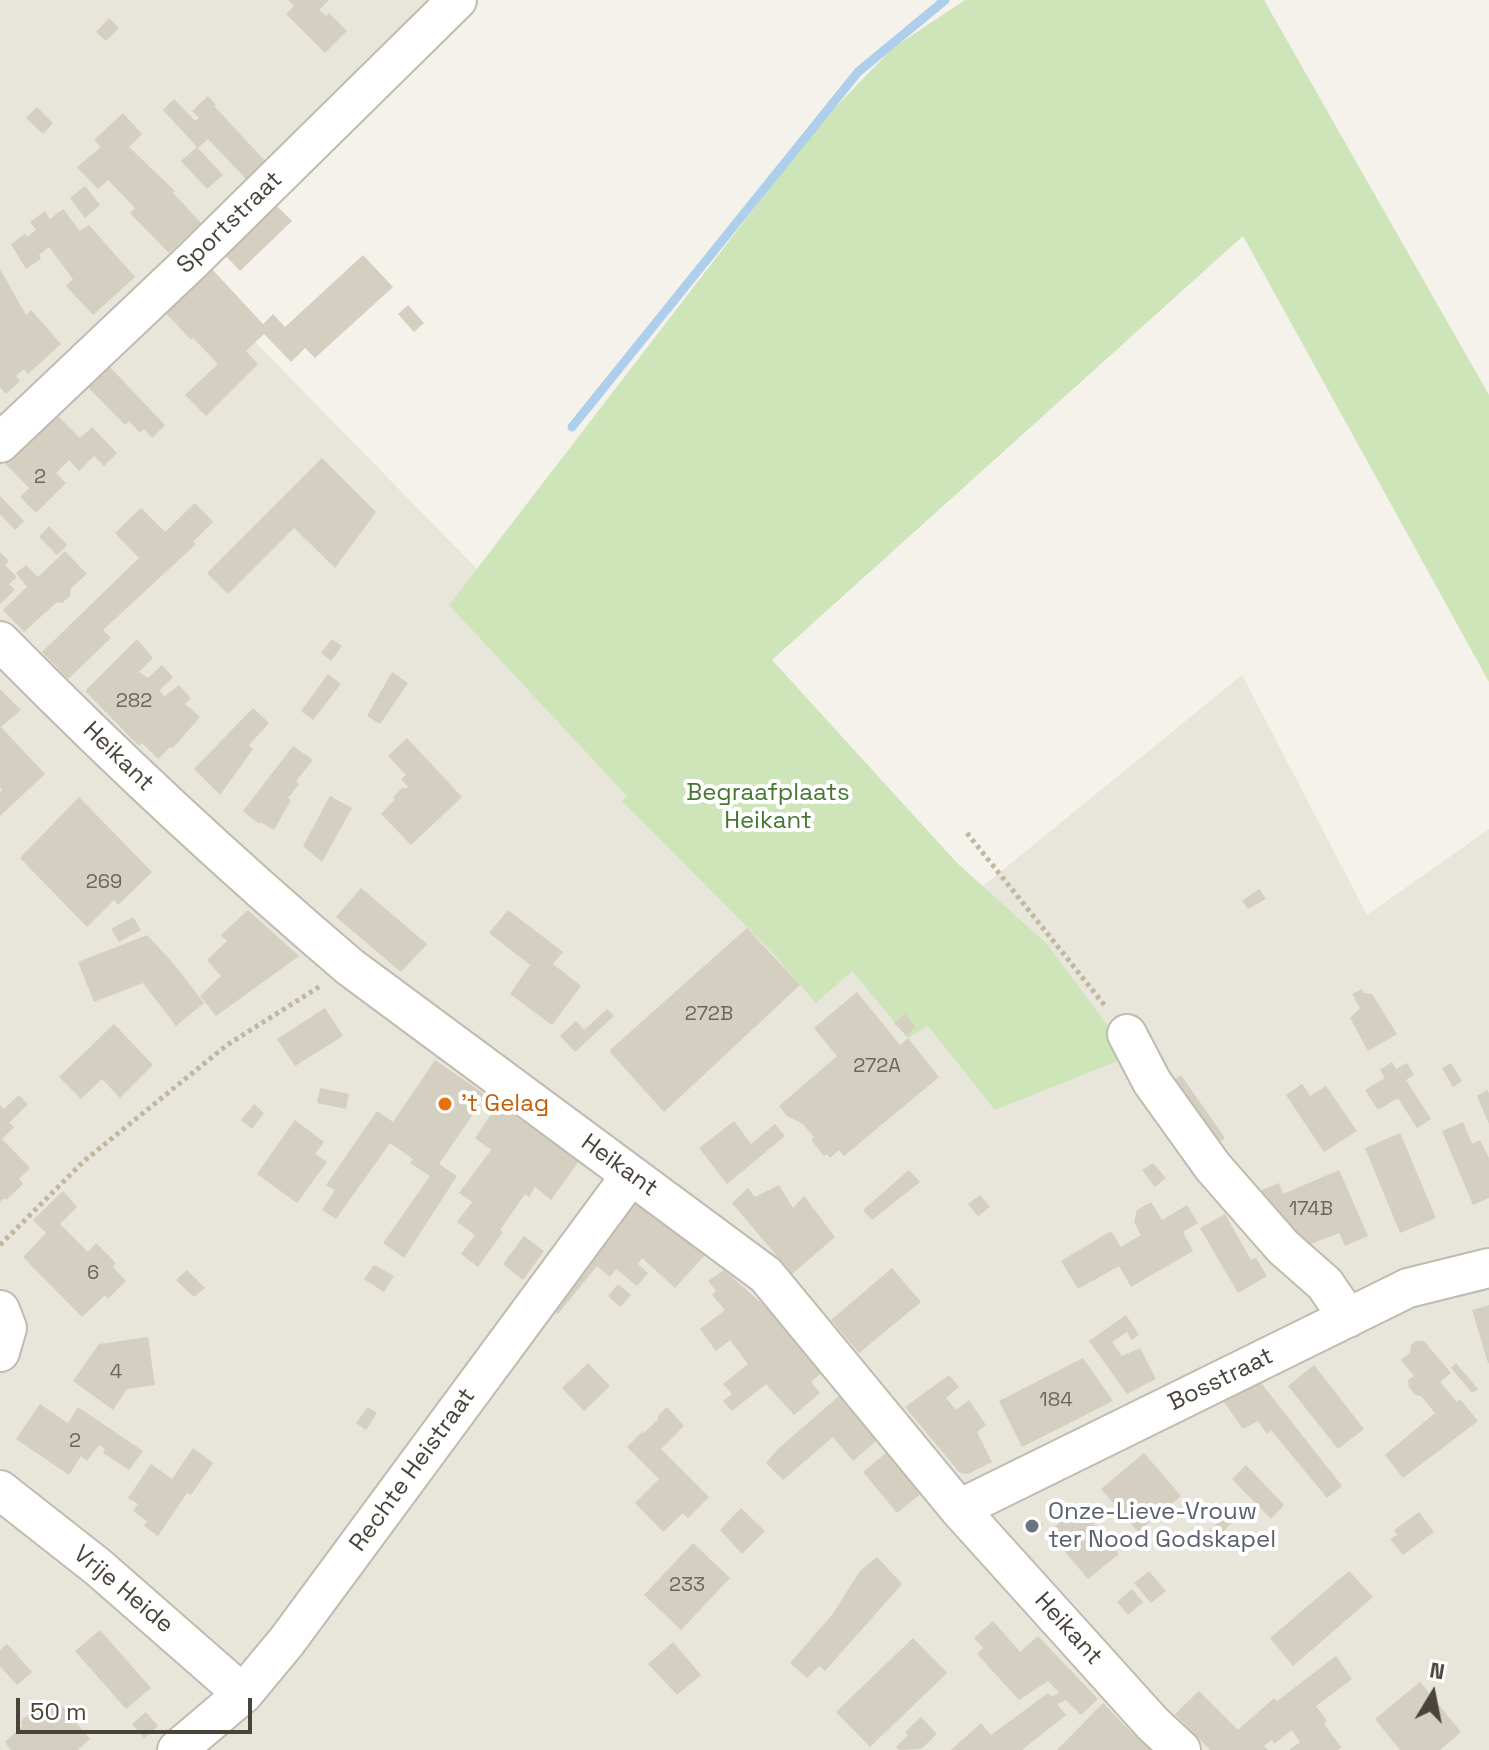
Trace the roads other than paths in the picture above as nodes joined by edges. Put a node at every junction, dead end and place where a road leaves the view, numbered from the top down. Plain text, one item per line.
1 (457, 0) edge
2 (0, 443) edge
3 (0, 641) edge
4 (1127, 1034) road end
5 (631, 1175) junction
6 (1489, 1268) edge
7 (0, 1310) edge
8 (1348, 1318) junction
9 (0, 1352) edge
10 (0, 1490) edge
11 (959, 1509) junction
12 (243, 1694) junction
13 (177, 1750) edge
14 (1181, 1750) edge

1 - 2 street, Sportstraat
3 - 5 street, Heikant
4 - 8 street
5 - 11 street, Heikant
5 - 12 street, Rechte Heistraat
6 - 8 street, Bosstraat
7 - 9 street
8 - 11 street, Bosstraat
10 - 12 street, Vrije Heide
11 - 14 street, Heikant
12 - 13 street, Rechte Heistraat

